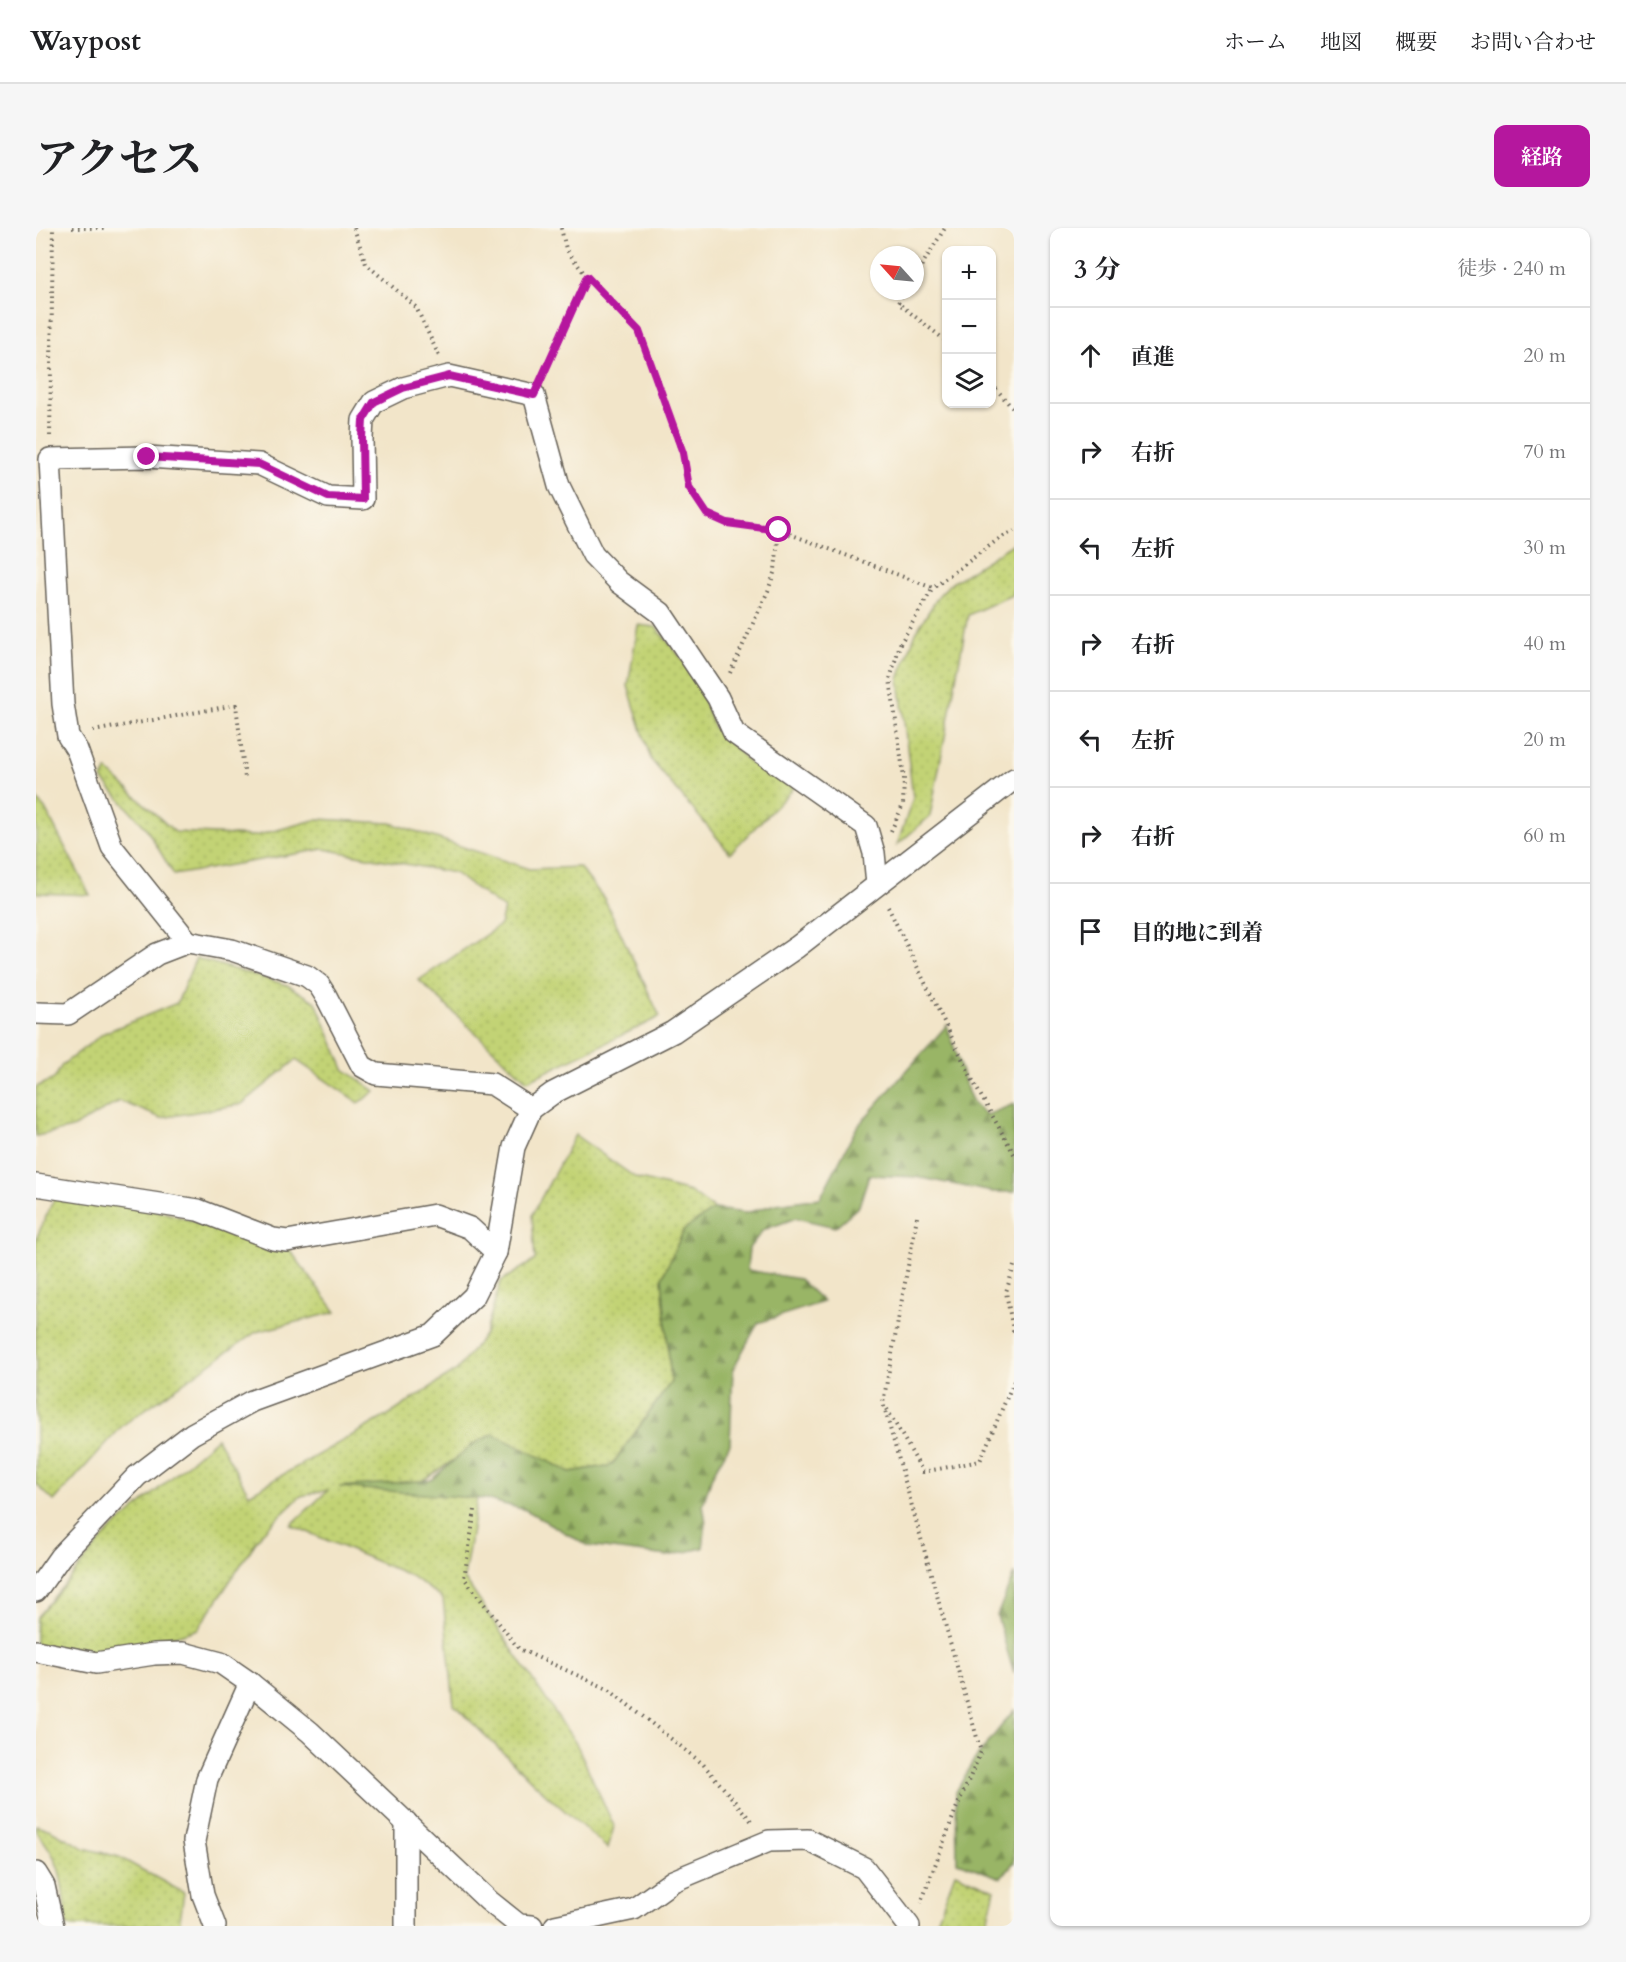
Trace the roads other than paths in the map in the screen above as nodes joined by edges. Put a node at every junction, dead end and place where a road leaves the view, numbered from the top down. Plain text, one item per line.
1 (1014, 779) edge
2 (877, 884) junction
3 (188, 942) junction
4 (36, 1012) edge
5 (531, 1109) junction
6 (36, 1185) edge
7 (496, 1252) junction
8 (36, 1591) edge
9 (36, 1651) edge
10 (250, 1683) junction
11 (406, 1822) junction
12 (36, 1873) edge
13 (53, 1926) edge
14 (215, 1926) edge
15 (406, 1926) edge
16 (532, 1926) edge
17 (555, 1926) edge
18 (909, 1926) edge

1 - 2 street
2 - 3 street
2 - 5 street
3 - 4 street
3 - 5 street
5 - 7 street
6 - 7 street
7 - 8 street
9 - 10 street
10 - 11 street
10 - 14 street
11 - 15 street
11 - 16 street
12 - 13 street
17 - 18 street

